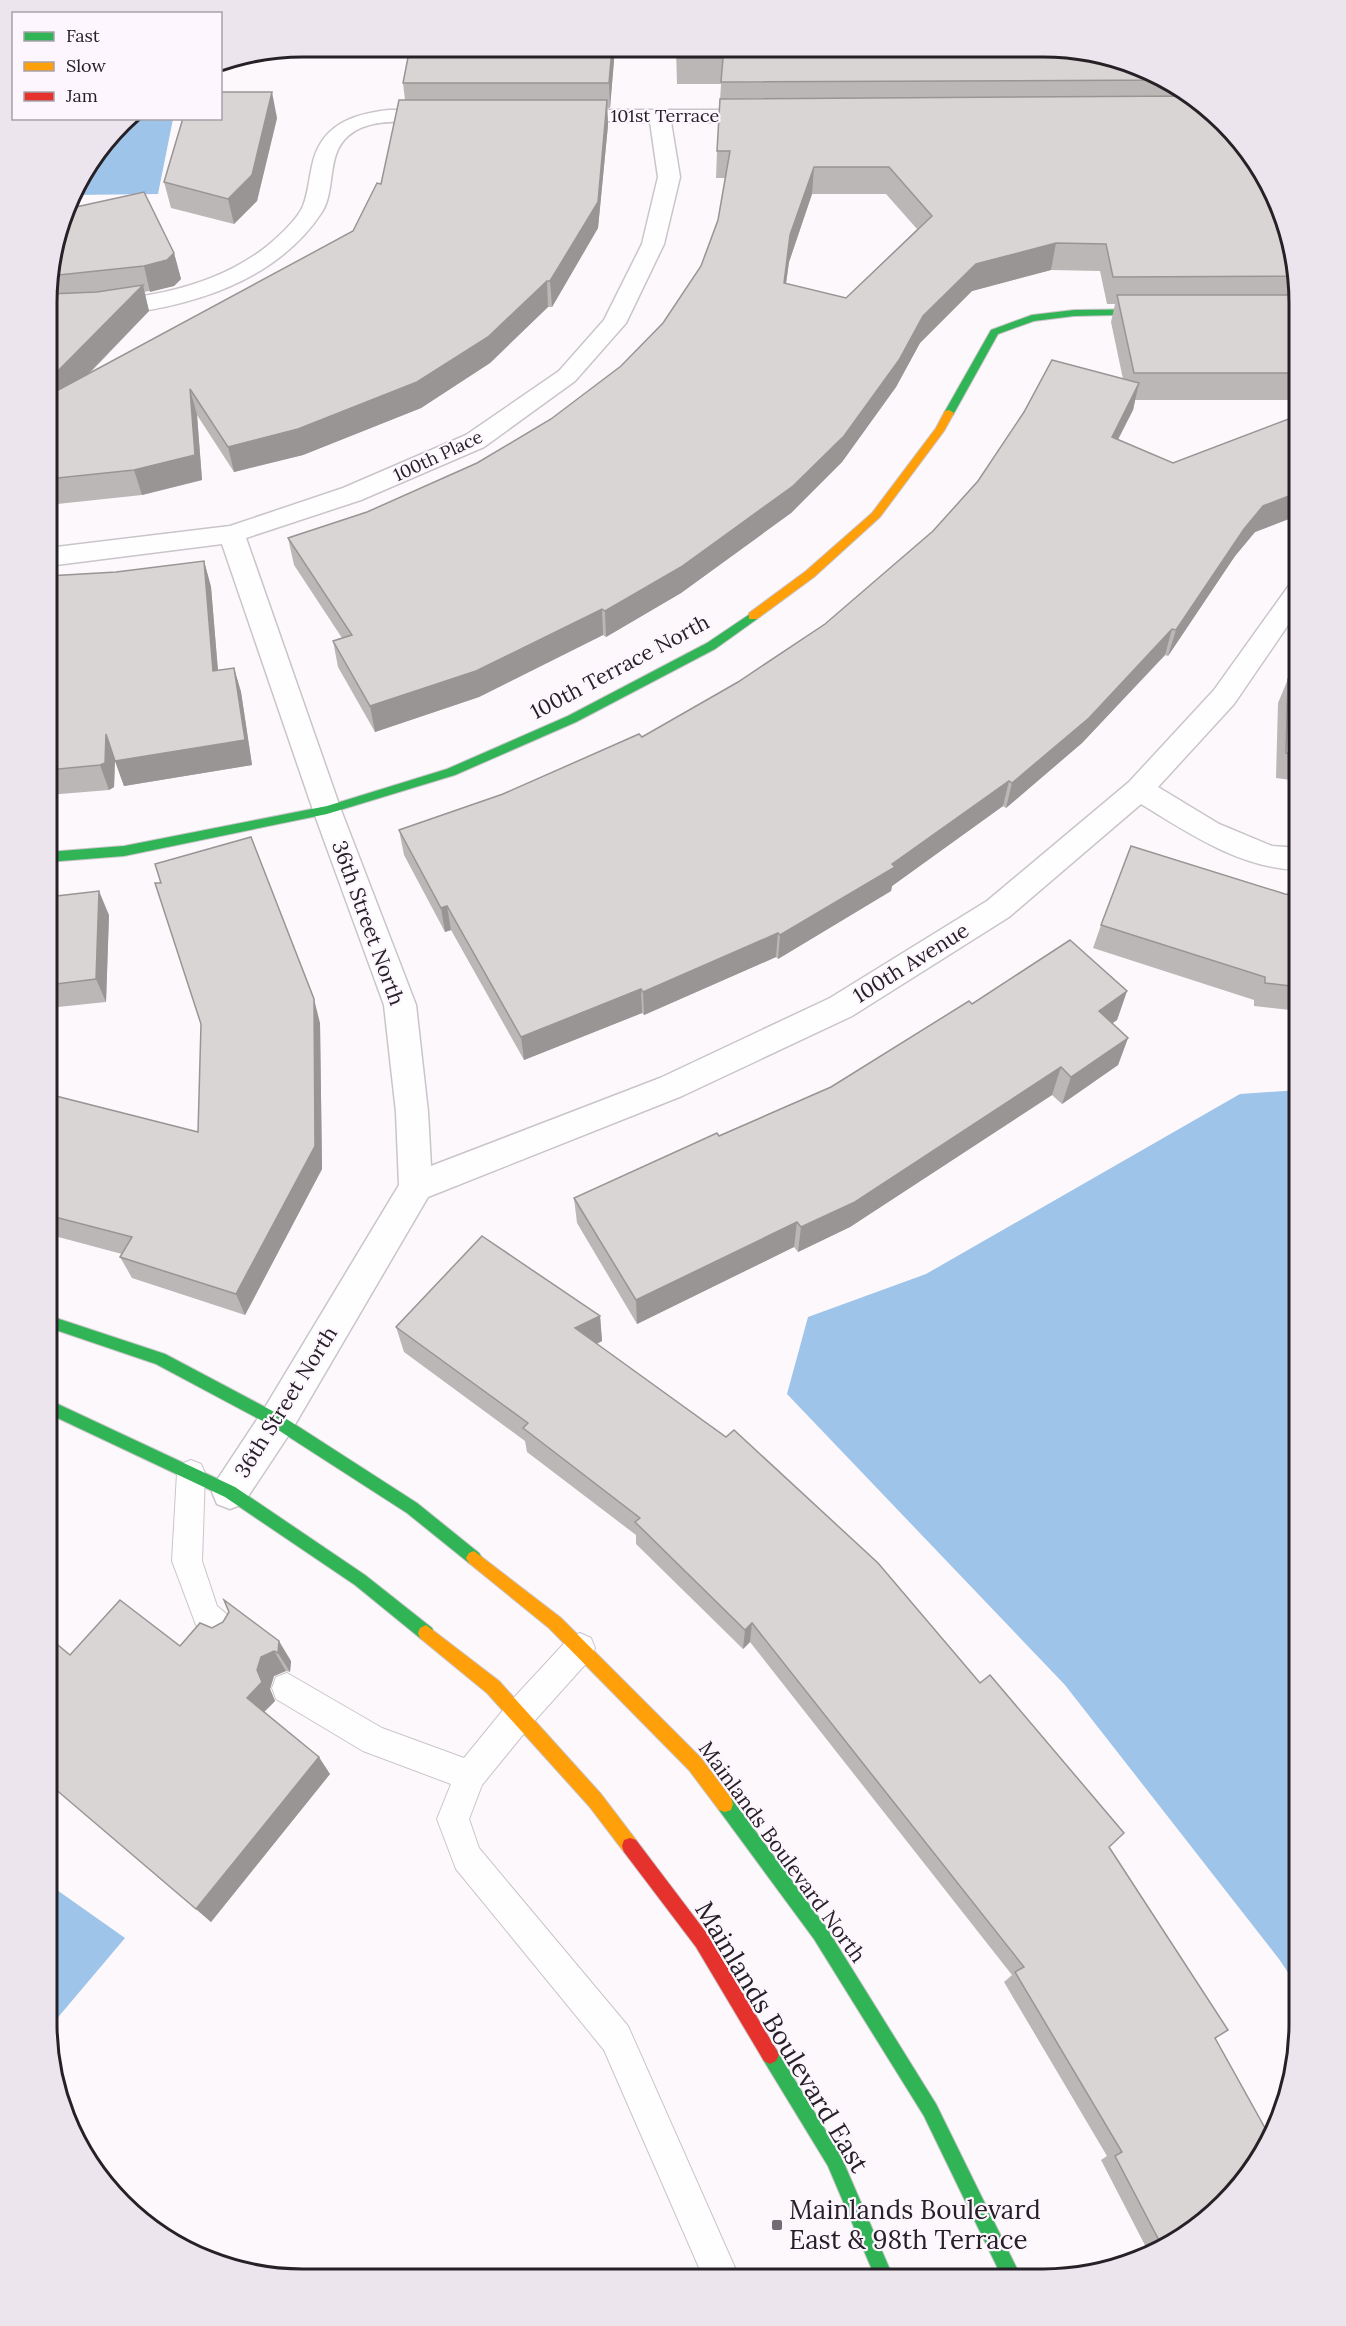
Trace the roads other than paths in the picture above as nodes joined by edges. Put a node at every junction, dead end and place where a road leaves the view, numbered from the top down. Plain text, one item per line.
1 (460, 116) edge
2 (542, 116) edge
3 (660, 116) junction
4 (778, 116) edge
5 (57, 311) edge
6 (1169, 312) edge
7 (232, 534) junction
8 (57, 556) edge
9 (1289, 604) edge
10 (1139, 789) junction
11 (327, 810) junction
12 (57, 856) edge
13 (1289, 858) edge
14 (416, 1187) junction
15 (57, 1324) edge
16 (57, 1411) edge
17 (277, 1421) junction
18 (192, 1473) junction
19 (230, 1492) junction
20 (225, 1631) edge
21 (580, 1648) junction
22 (287, 1688) dead end
23 (519, 1715) junction
24 (470, 1775) junction
25 (718, 2269) edge
26 (881, 2269) edge
27 (1008, 2269) edge

1 - 5 street
2 - 3 street, 101st Terrace
3 - 4 street, 101st Terrace
3 - 7 street, 100th Place
6 - 11 street, 100th Terrace North
7 - 8 street, 100th Place
7 - 11 street, 36th Street North
9 - 10 street, 100th Avenue
10 - 13 street
10 - 14 street, 100th Avenue
11 - 12 street, 100th Terrace North
11 - 14 street, 36th Street North
14 - 17 street, 36th Street North
15 - 17 street, Mainlands Boulevard North
16 - 18 street, Mainlands Boulevard East
17 - 19 street, 36th Street North
17 - 21 street, Mainlands Boulevard North
18 - 19 street, Mainlands Boulevard East
18 - 20 lane
19 - 23 street, Mainlands Boulevard East
21 - 23 lane
21 - 27 street, Mainlands Boulevard North
22 - 24 lane
23 - 24 lane
23 - 26 street, Mainlands Boulevard East
24 - 25 lane

